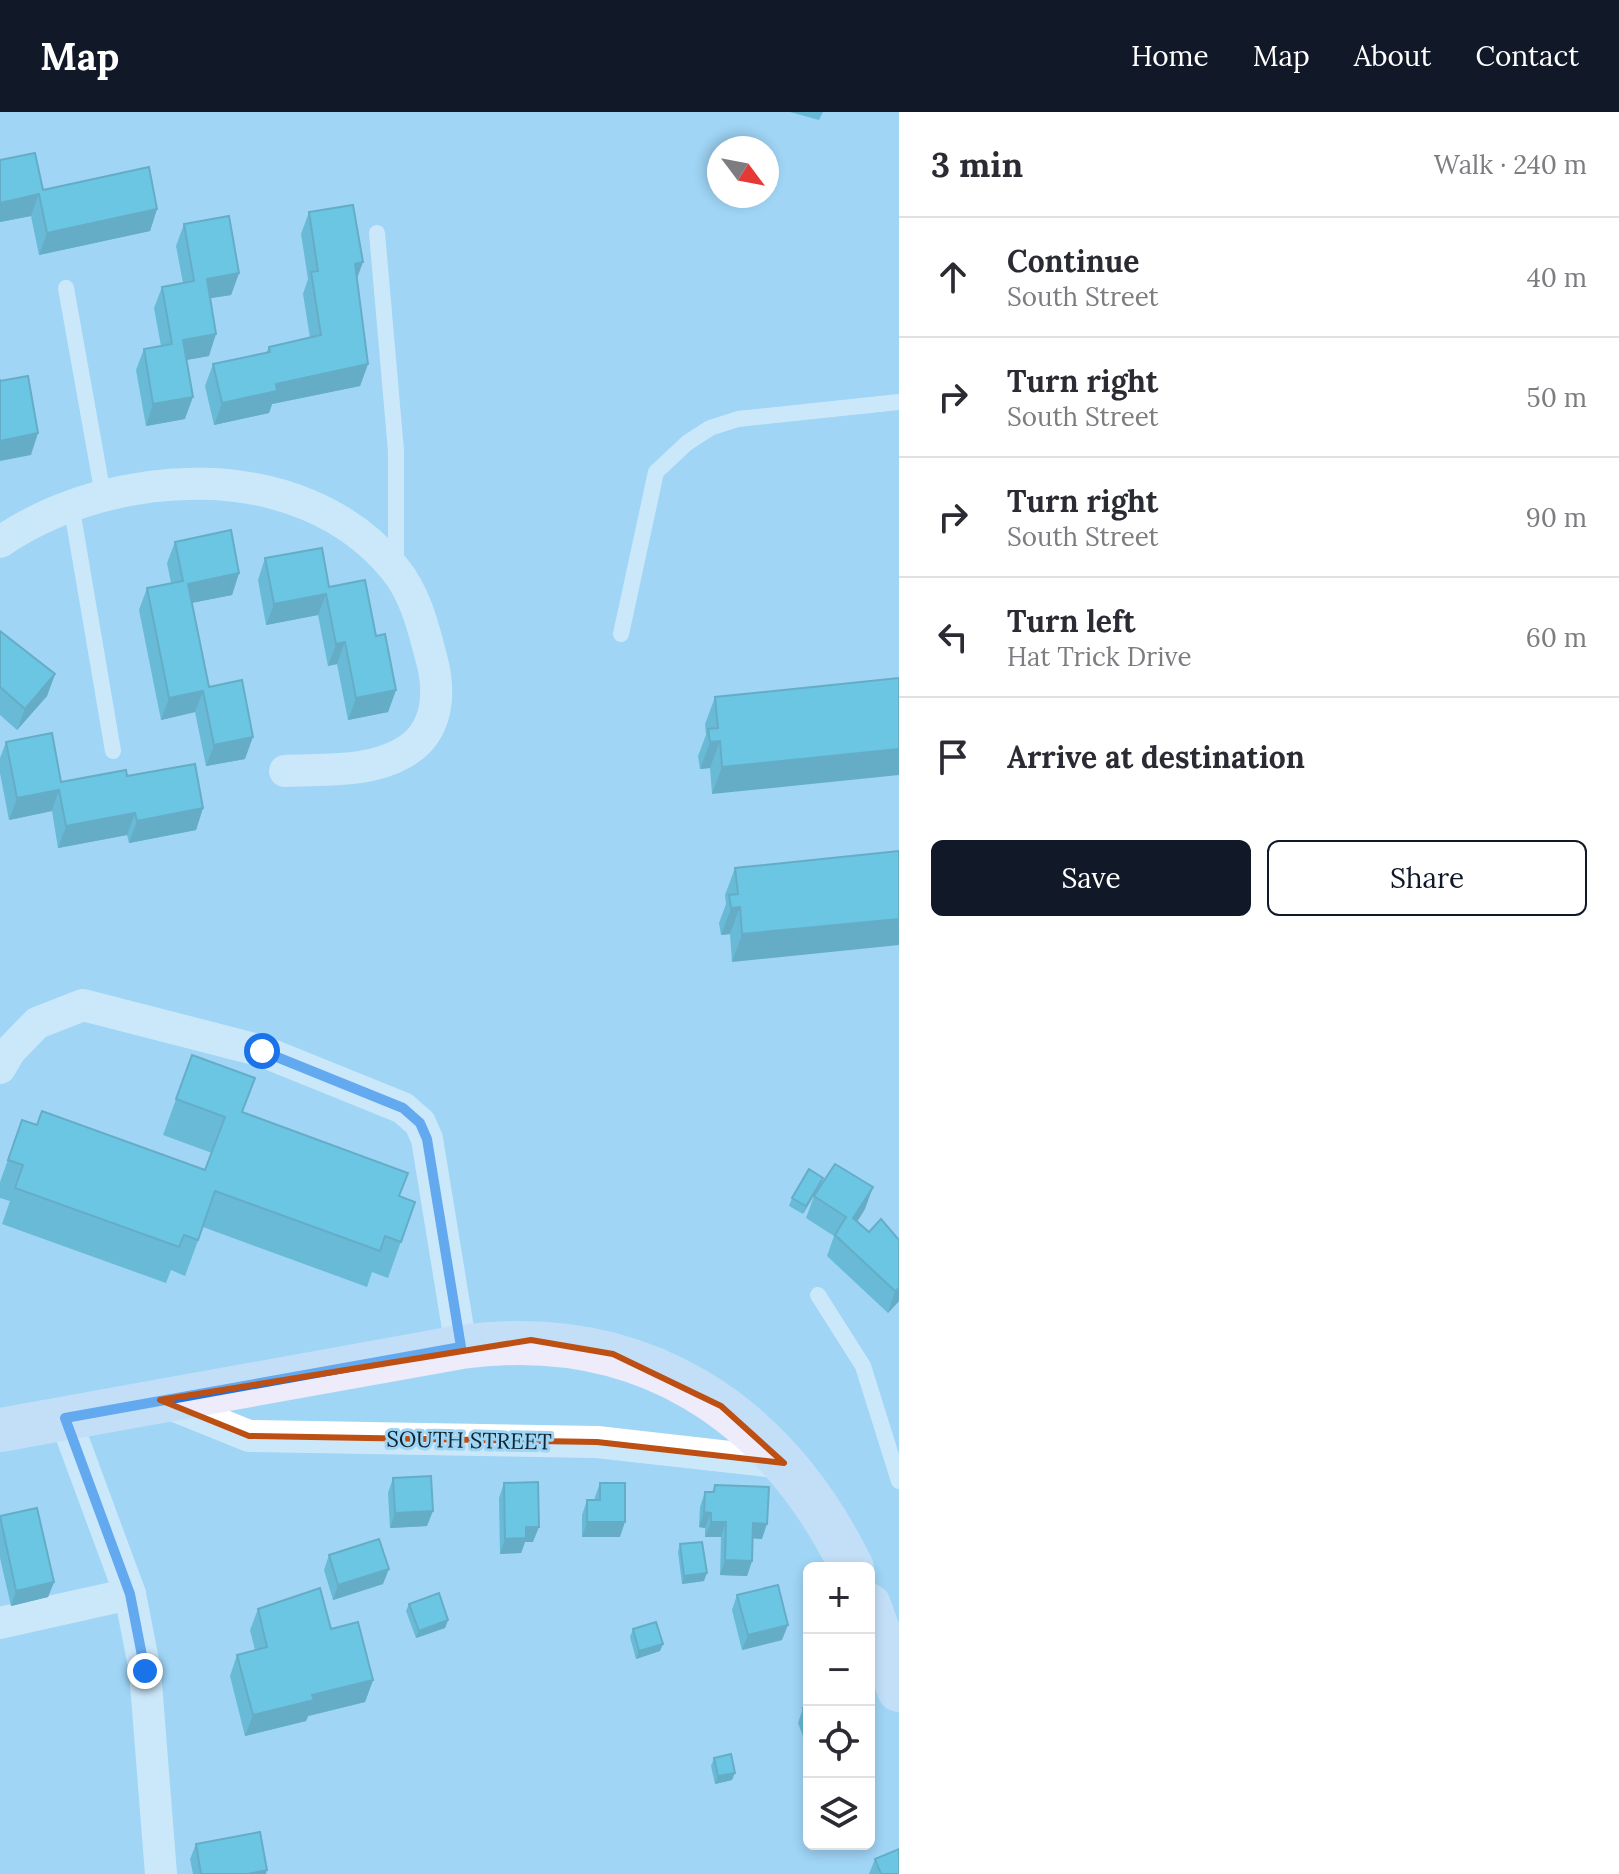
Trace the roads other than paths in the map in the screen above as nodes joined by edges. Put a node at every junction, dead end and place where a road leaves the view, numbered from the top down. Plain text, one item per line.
1 (377, 233) dead end
2 (66, 288) dead end
3 (899, 402) edge
4 (103, 495) junction
5 (71, 504) junction
6 (0, 542) edge
7 (396, 570) junction
8 (621, 634) dead end
9 (113, 751) dead end
10 (285, 771) dead end
11 (0, 1068) edge
12 (818, 1295) dead end
13 (461, 1347) junction
14 (160, 1400) junction
15 (65, 1418) junction
16 (0, 1430) edge
17 (784, 1463) junction
18 (899, 1481) edge
19 (849, 1562) edge
20 (130, 1594) junction
21 (0, 1623) edge
22 (161, 1874) edge

1 - 7 lane
2 - 4 lane
3 - 8 lane
4 - 5 street
4 - 7 street
5 - 6 street
5 - 9 lane
7 - 10 street
11 - 13 street
12 - 18 lane
13 - 14 street
13 - 17 street
14 - 15 street
14 - 17 street, SOUTH STREET
15 - 16 street
15 - 20 street
17 - 19 street
20 - 21 street
20 - 22 street

